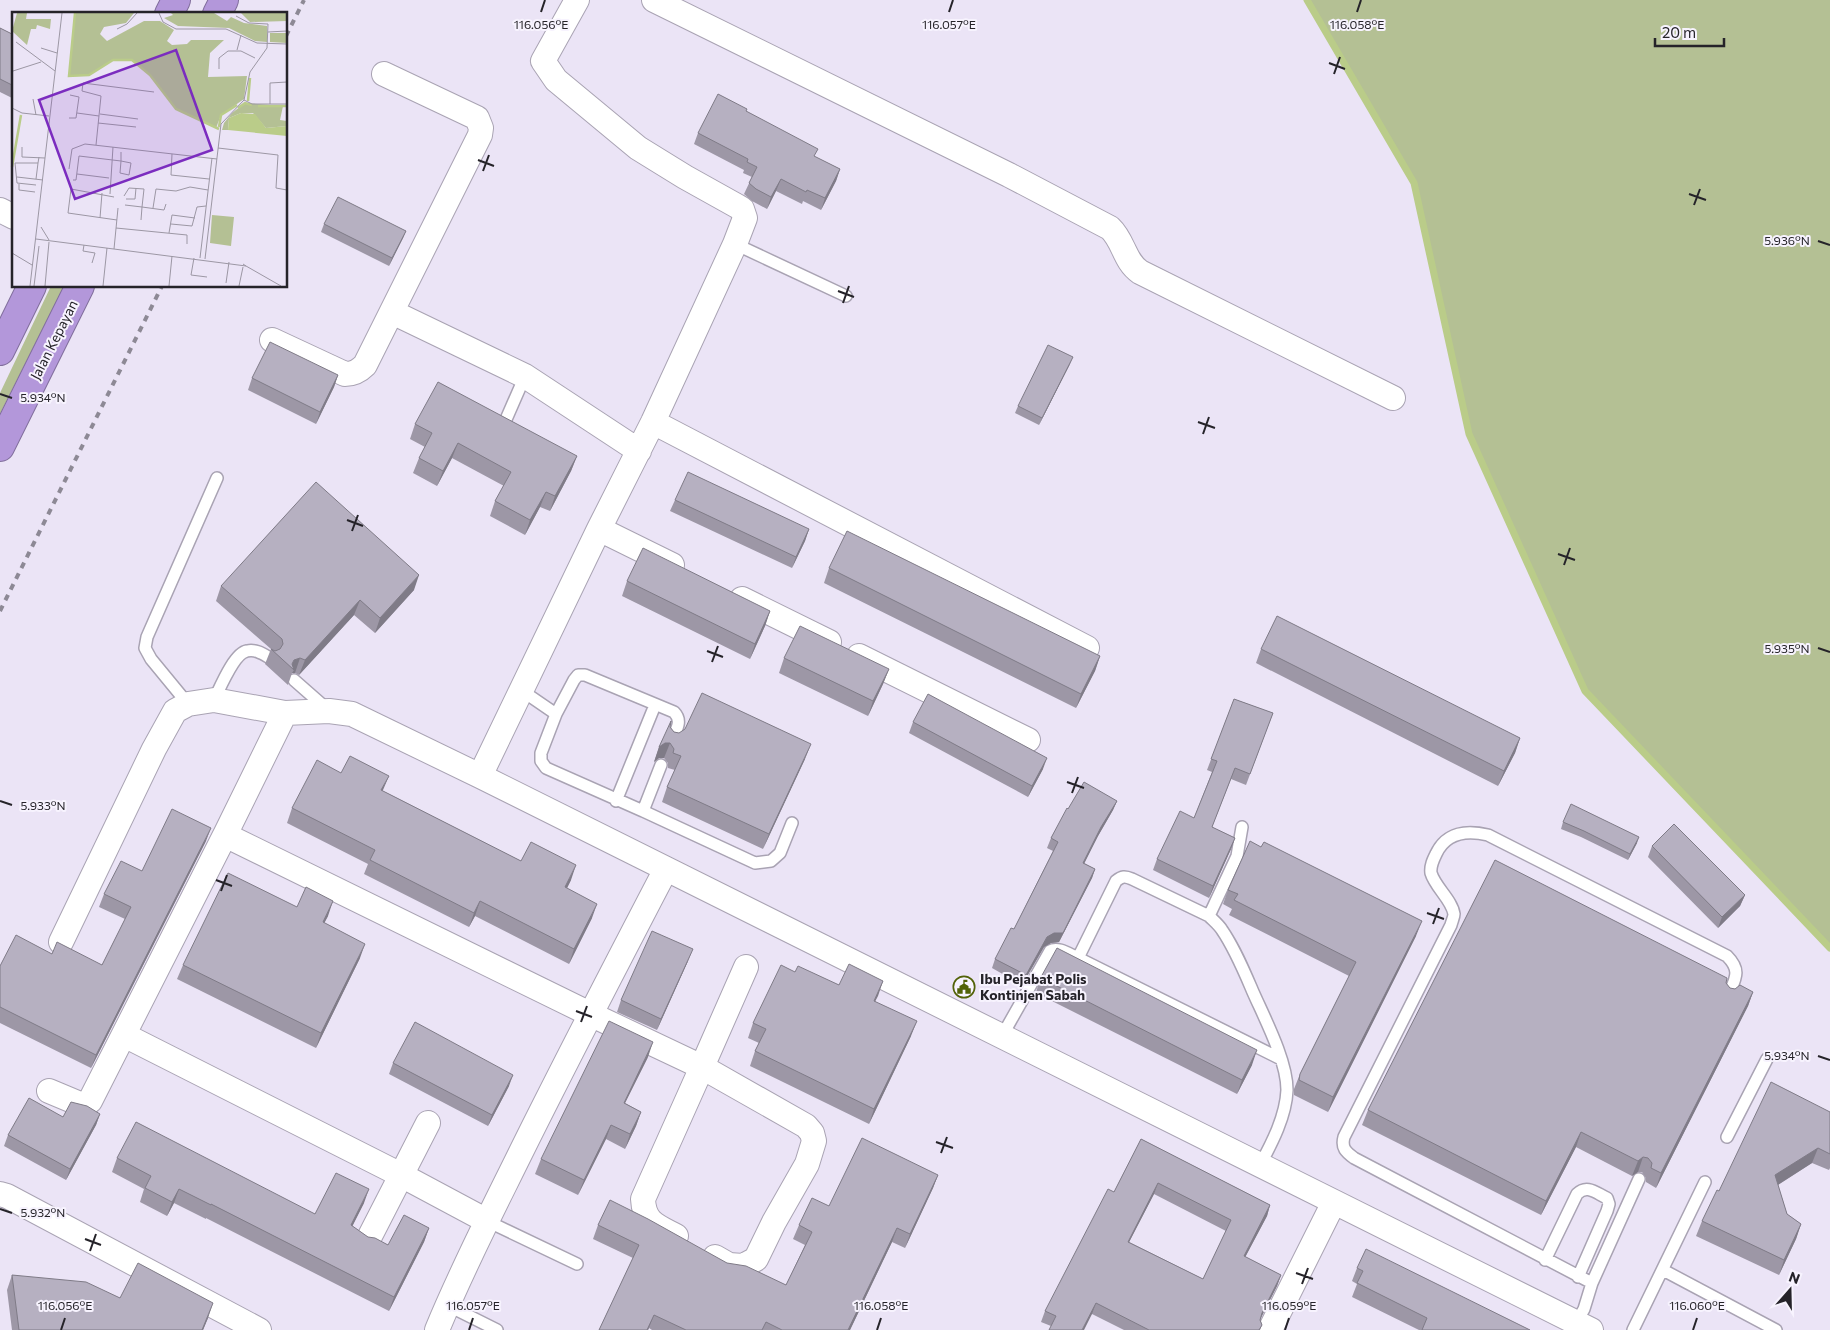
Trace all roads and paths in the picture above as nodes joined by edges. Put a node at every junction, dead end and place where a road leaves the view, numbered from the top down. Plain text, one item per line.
1 (176, 0) edge
2 (224, 0) edge
3 (577, 0) edge
4 (654, 0) edge
5 (170, 12) edge
6 (218, 12) edge
7 (384, 74) dead end
8 (0, 210) edge
9 (12, 216) edge
10 (735, 244) junction
11 (31, 288) edge
12 (79, 288) edge
13 (846, 296) dead end
14 (392, 312) junction
15 (272, 340) dead end
16 (0, 351) edge
17 (525, 376) junction
18 (1393, 398) dead end
19 (653, 422) junction
20 (504, 424) edge
21 (0, 447) edge
22 (639, 451) junction
23 (217, 478) dead end
24 (599, 529) junction
25 (688, 573) edge
26 (724, 590) edge
27 (1087, 648) edge
28 (270, 658) edge
29 (294, 680) edge
30 (521, 690) junction
31 (214, 700) junction
32 (188, 704) junction
33 (655, 705) junction
34 (329, 711) junction
35 (285, 712) junction
36 (556, 714) junction
37 (672, 740) edge
38 (1028, 740) dead end
39 (661, 765) edge
40 (480, 776) junction
41 (616, 801) junction
42 (642, 811) junction
43 (792, 823) dead end
44 (1242, 827) dead end
45 (225, 835) junction
46 (666, 869) junction
47 (1209, 916) junction
48 (60, 942) edge
49 (1078, 958) junction
50 (746, 967) dead end
51 (1728, 996) edge
52 (590, 1014) junction
53 (124, 1034) junction
54 (1002, 1036) junction
55 (1281, 1059) junction
56 (1767, 1059) dead end
57 (702, 1066) junction
58 (49, 1091) dead end
59 (428, 1123) dead end
60 (1727, 1137) dead end
61 (1260, 1166) junction
62 (401, 1175) junction
63 (1639, 1179) edge
64 (1705, 1182) dead end
65 (0, 1194) edge
66 (1334, 1202) junction
67 (487, 1221) junction
68 (369, 1238) edge
69 (1545, 1260) junction
70 (577, 1264) dead end
71 (1664, 1270) junction
72 (1578, 1277) junction
73 (1592, 1283) junction
74 (447, 1305) junction
75 (1584, 1326) edge
76 (259, 1330) edge
77 (437, 1330) edge
78 (497, 1330) edge
79 (1270, 1330) edge
80 (1633, 1330) edge
81 (1776, 1330) edge

1 - 5 highway
2 - 6 highway
3 - 10 street
4 - 18 street
7 - 14 street
8 - 9 street
10 - 13 lane
10 - 19 street
11 - 16 highway
12 - 21 highway, Jalan Kepayan
14 - 15 street
14 - 17 street
17 - 20 lane
17 - 22 street
19 - 22 street
19 - 27 street
22 - 24 street
23 - 32 lane
24 - 25 street
24 - 30 street
26 - 38 street
28 - 31 lane
29 - 34 lane
30 - 36 lane
30 - 40 street
31 - 32 street
31 - 35 street
32 - 48 street
33 - 36 lane
33 - 37 lane
33 - 41 lane
34 - 35 street
34 - 40 street
35 - 45 street
36 - 41 lane
39 - 42 lane
40 - 46 street
41 - 42 lane
42 - 43 lane
44 - 47 lane
45 - 52 street
45 - 53 street
46 - 52 street
46 - 54 street
47 - 49 lane
47 - 55 lane
49 - 54 lane
49 - 55 lane
50 - 57 street
51 - 69 lane
52 - 57 street
52 - 67 street
53 - 58 street
53 - 62 street
54 - 61 street
55 - 61 lane
56 - 60 lane
57 - 57 street
59 - 62 street
61 - 66 street
62 - 67 street
62 - 68 street
63 - 73 lane
64 - 71 lane
65 - 76 street
66 - 75 street
66 - 79 street
67 - 70 lane
67 - 74 street
69 - 72 lane
69 - 72 lane
71 - 80 lane
71 - 81 lane
72 - 73 lane
73 - 75 lane
74 - 77 street
74 - 78 lane

